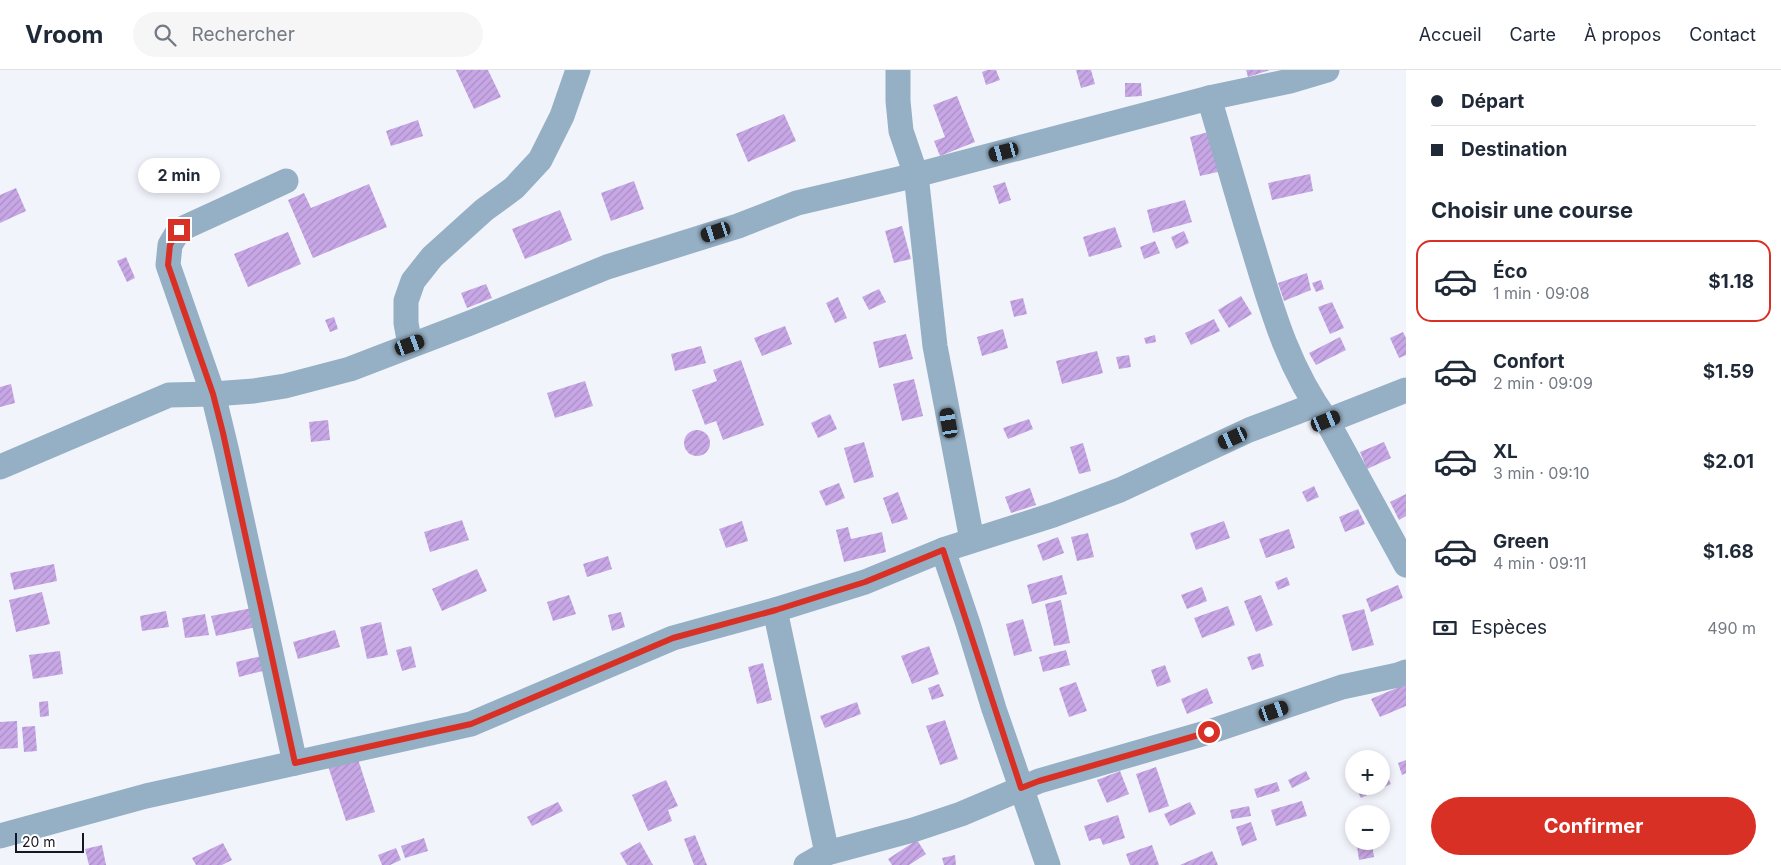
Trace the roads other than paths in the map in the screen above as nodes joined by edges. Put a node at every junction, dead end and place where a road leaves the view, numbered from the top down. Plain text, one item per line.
1 (578, 70) edge
2 (898, 70) edge
3 (1327, 70) edge
4 (1209, 98) junction
5 (916, 175) junction
6 (286, 181) dead end
7 (410, 345) junction
8 (1406, 390) edge
9 (213, 394) junction
10 (1321, 413) junction
11 (0, 467) edge
12 (972, 540) junction
13 (943, 550) junction
14 (1406, 564) edge
15 (776, 610) junction
16 (1406, 672) edge
17 (295, 763) junction
18 (1021, 788) junction
19 (0, 836) edge
20 (816, 859) edge
21 (1048, 865) edge

1 - 7 street
2 - 5 street
3 - 4 street
4 - 5 street
4 - 10 street
5 - 7 street
5 - 12 street
6 - 9 street
7 - 9 street
8 - 10 street
9 - 11 street
9 - 17 street
10 - 12 street
10 - 14 street
12 - 13 street
13 - 15 street
13 - 18 street
15 - 17 street
15 - 20 street
16 - 18 street
17 - 19 street
18 - 20 street
18 - 21 street

